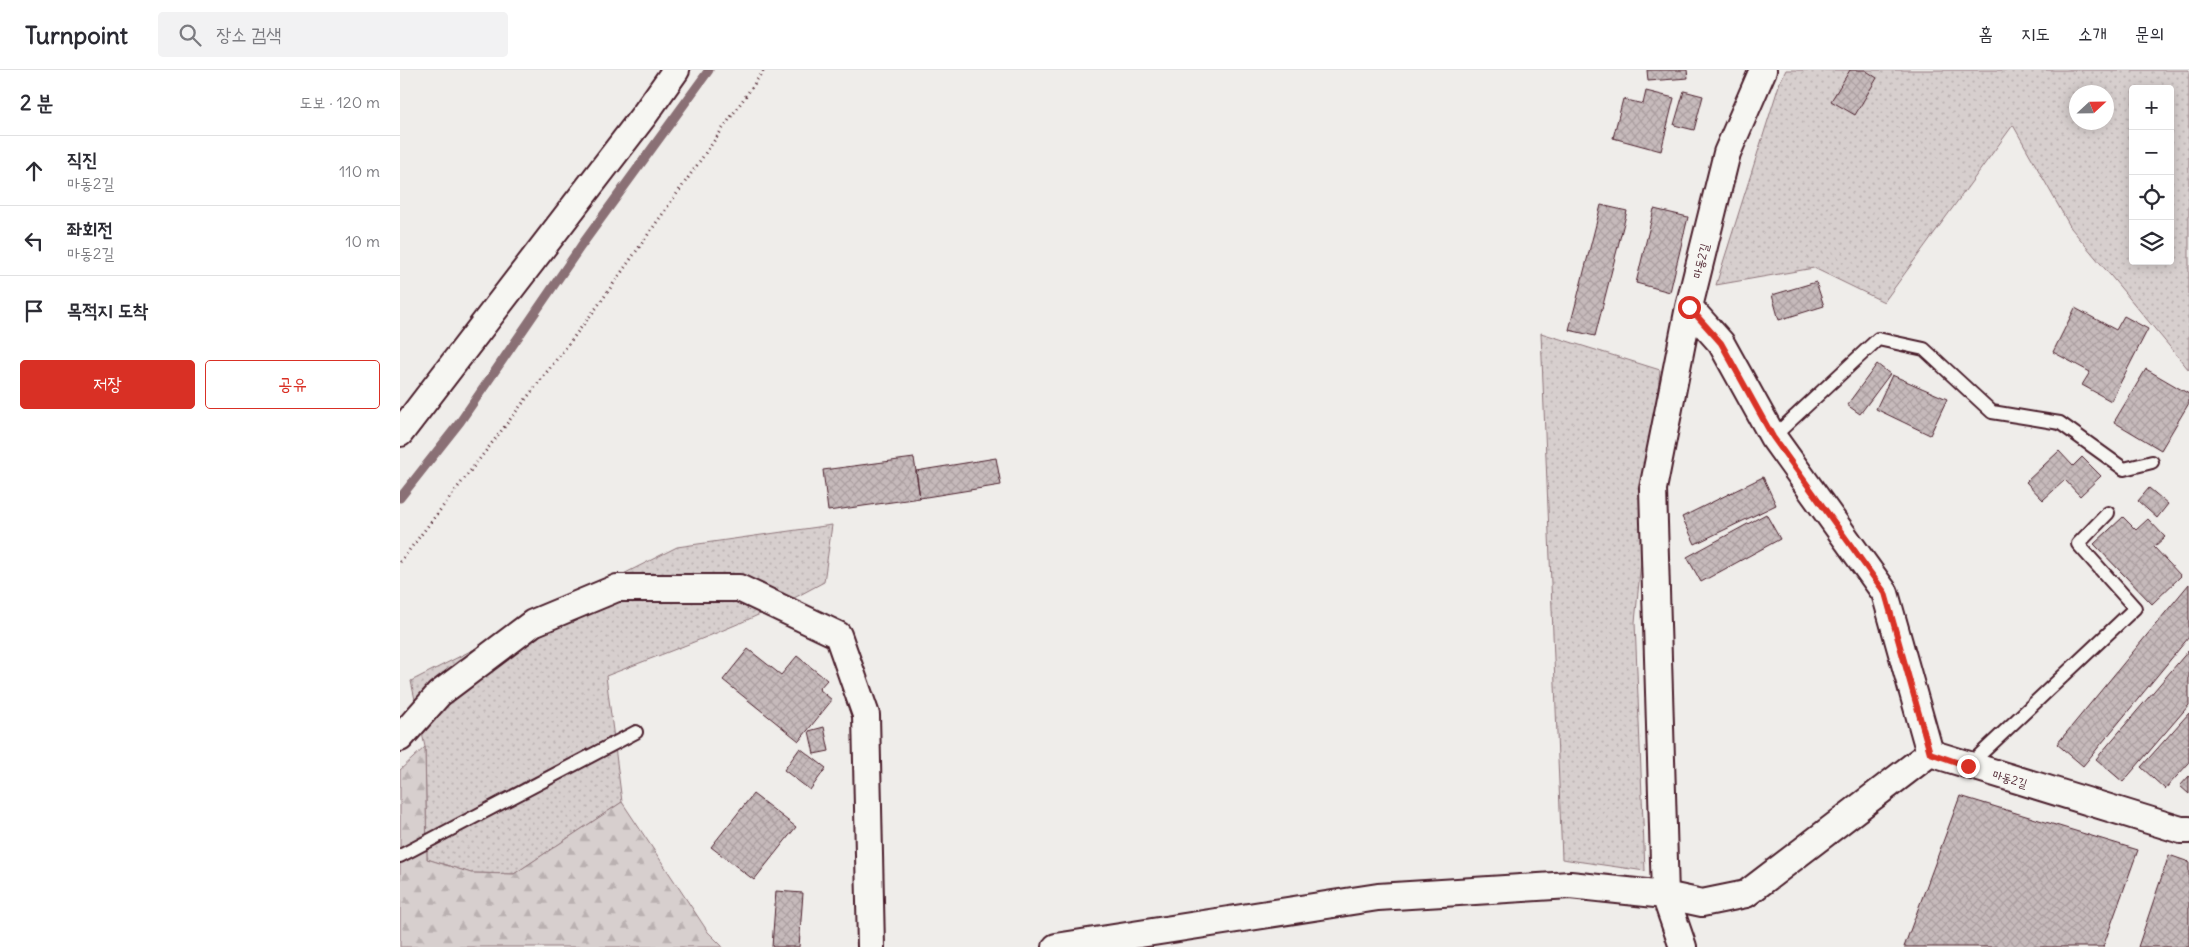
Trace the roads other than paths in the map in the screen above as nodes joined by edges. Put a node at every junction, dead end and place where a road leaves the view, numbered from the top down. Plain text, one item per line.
1 (676, 70) edge
2 (1763, 70) edge
3 (1689, 307) junction
4 (400, 433) edge
5 (1773, 437) junction
6 (2152, 462) dead end
7 (2108, 513) dead end
8 (636, 732) dead end
9 (400, 738) edge
10 (1930, 753) junction
11 (1968, 766) junction
12 (2189, 830) edge
13 (400, 856) edge
14 (1665, 895) junction
15 (871, 947) edge
16 (1056, 947) edge
17 (1683, 947) edge

1 - 4 street
2 - 3 street, 마동2길
3 - 5 street
3 - 14 street, 마동2길
5 - 6 lane
5 - 10 street
7 - 11 lane
8 - 13 lane
9 - 15 street
10 - 11 street, 마동2길
10 - 14 street
11 - 12 street, 마동2길
14 - 16 street
14 - 17 street, 마동2길

